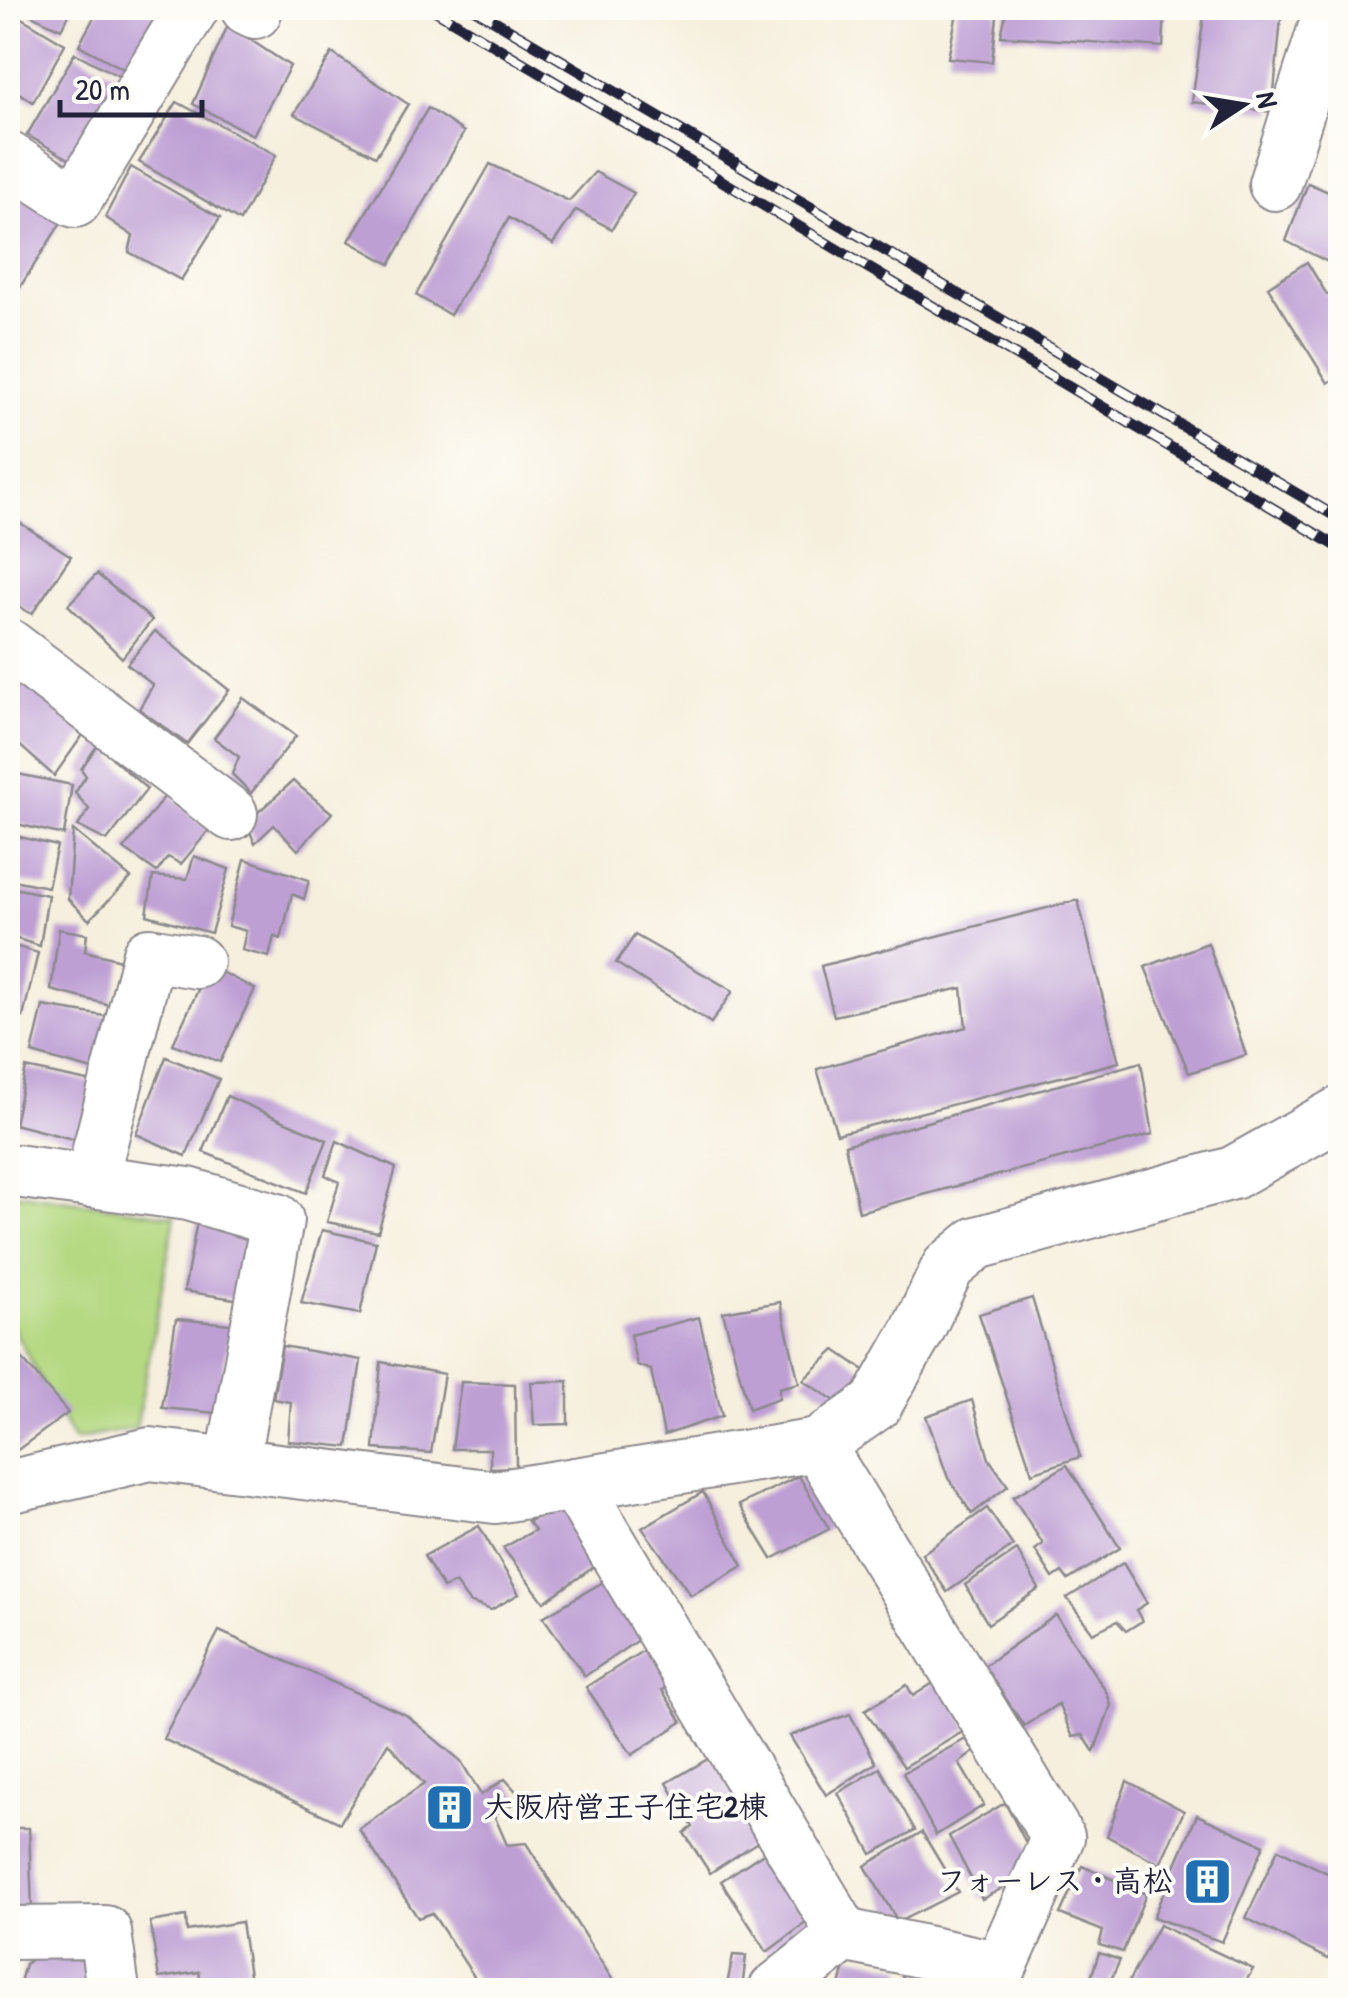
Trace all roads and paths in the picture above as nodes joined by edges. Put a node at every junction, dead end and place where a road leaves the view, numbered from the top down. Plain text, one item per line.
1 (192, 8) edge
2 (1332, 8) edge
3 (8, 158) edge
4 (1276, 184) dead end
5 (8, 644) edge
6 (231, 814) dead end
7 (197, 962) dead end
8 (1340, 1113) edge
9 (8, 1170) edge
10 (91, 1181) junction
11 (818, 1446) junction
12 (232, 1464) junction
13 (575, 1484) junction
14 (8, 1487) edge
15 (8, 1933) edge
16 (844, 1934) junction
17 (113, 1990) edge
18 (775, 1990) edge

1 - 3 street
2 - 4 street
5 - 6 street
7 - 10 street
8 - 11 street
9 - 10 street
10 - 12 street
11 - 13 street
11 - 16 street
12 - 13 street
12 - 14 street
13 - 16 street
15 - 17 street
16 - 18 street

